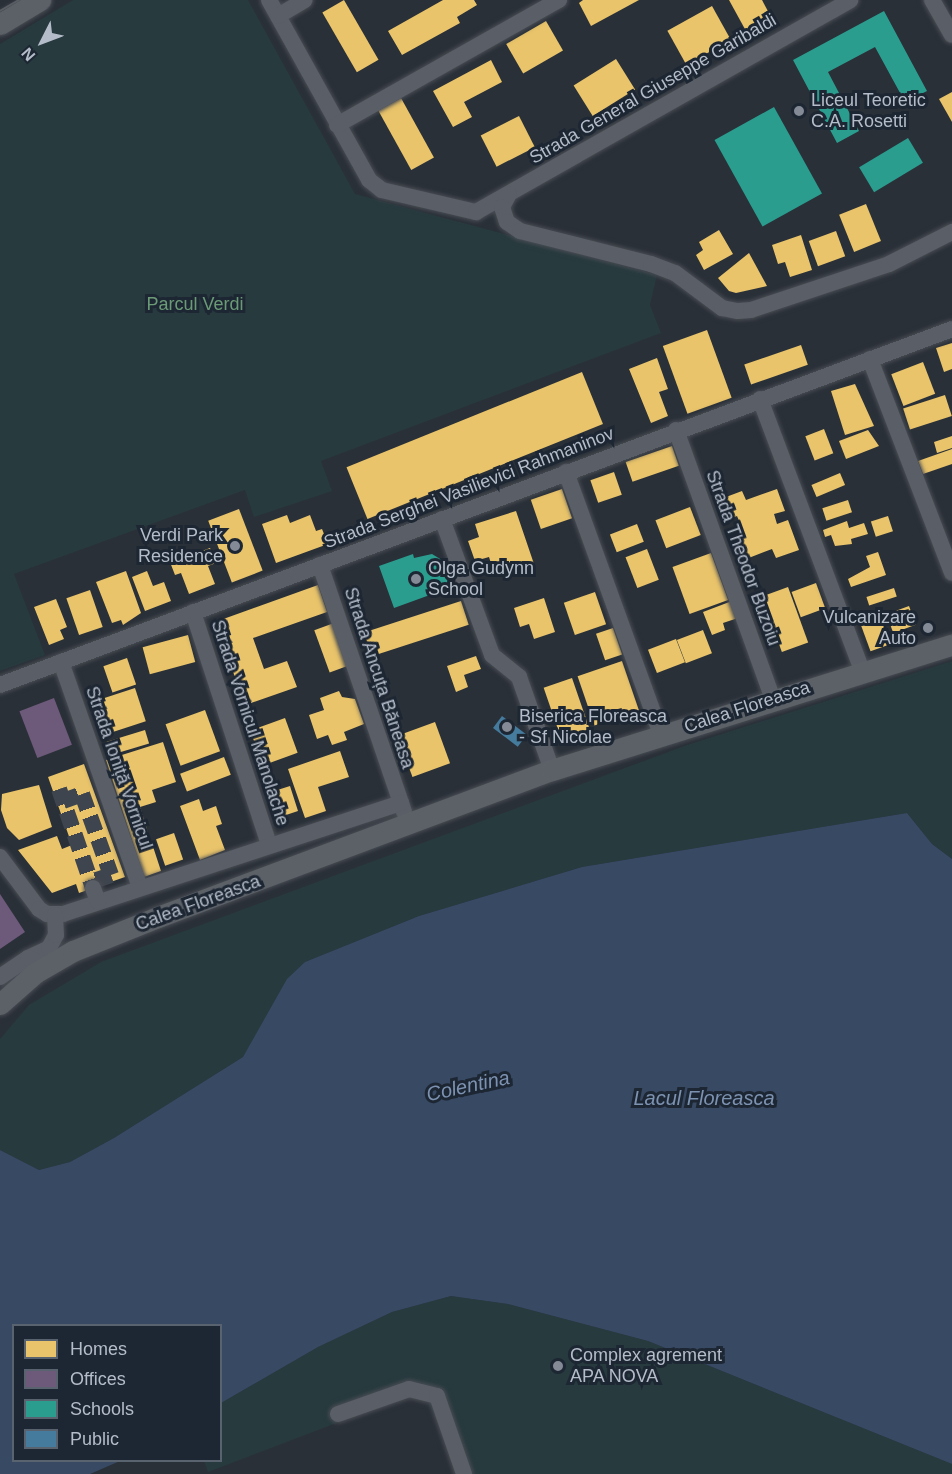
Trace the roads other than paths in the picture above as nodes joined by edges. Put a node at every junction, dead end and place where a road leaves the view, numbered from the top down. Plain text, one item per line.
1 (40, 0) edge
2 (269, 0) edge
3 (305, 0) edge
4 (559, 0) edge
5 (932, 0) edge
6 (838, 3) edge
7 (278, 16) junction
8 (0, 24) edge
9 (952, 35) edge
10 (337, 125) junction
11 (509, 194) junction
12 (952, 232) edge
13 (952, 329) edge
14 (870, 359) junction
15 (760, 399) junction
16 (676, 430) junction
17 (566, 472) junction
18 (442, 519) junction
19 (320, 565) junction
20 (952, 573) edge
21 (193, 612) junction
22 (952, 645) edge
23 (61, 662) junction
24 (862, 671) junction
25 (0, 685) edge
26 (772, 699) junction
27 (661, 735) junction
28 (552, 771) junction
29 (400, 803) junction
30 (382, 809) junction
31 (404, 826) junction
32 (269, 845) junction
33 (0, 857) edge
34 (140, 888) junction
35 (55, 915) junction
36 (27, 958) junction
37 (49, 965) junction
38 (0, 977) edge
39 (0, 1004) edge
40 (338, 1414) dead end
41 (464, 1474) edge

1 - 8 main road
2 - 7 street
3 - 7 street
4 - 10 street
5 - 9 street
6 - 11 street, Strada General Giuseppe Garibaldi
7 - 10 street
10 - 11 street, Strada General Giuseppe Garibaldi
11 - 12 street
13 - 14 street, Strada Serghei Vasilievici Rahmaninov
14 - 15 street, Strada Serghei Vasilievici Rahmaninov
14 - 20 street
15 - 16 street, Strada Serghei Vasilievici Rahmaninov
15 - 24 street
16 - 17 street, Strada Serghei Vasilievici Rahmaninov
16 - 26 street, Strada Theodor Buzoiu
17 - 18 street, Strada Serghei Vasilievici Rahmaninov
17 - 27 street
18 - 19 street, Strada Serghei Vasilievici Rahmaninov
18 - 28 street
19 - 21 street, Strada Serghei Vasilievici Rahmaninov
19 - 29 street, Strada Ancuța Băneasa
21 - 23 street, Strada Serghei Vasilievici Rahmaninov
21 - 32 street, Strada Vornicul Manolache
22 - 24 main road, Calea Floreasca
23 - 25 street, Strada Serghei Vasilievici Rahmaninov
23 - 34 street, Strada Ioniță Vornicul
24 - 26 main road, Calea Floreasca
26 - 27 main road, Calea Floreasca
27 - 28 main road, Calea Floreasca
28 - 31 main road, Calea Floreasca
29 - 30 street, Calea Floreasca
29 - 31 street
30 - 31 street
30 - 32 street, Calea Floreasca
31 - 37 main road, Calea Floreasca
32 - 34 street, Calea Floreasca
33 - 35 street
34 - 35 street, Calea Floreasca
35 - 36 street
36 - 37 street
36 - 38 street
37 - 39 main road, Calea Floreasca
40 - 41 street

